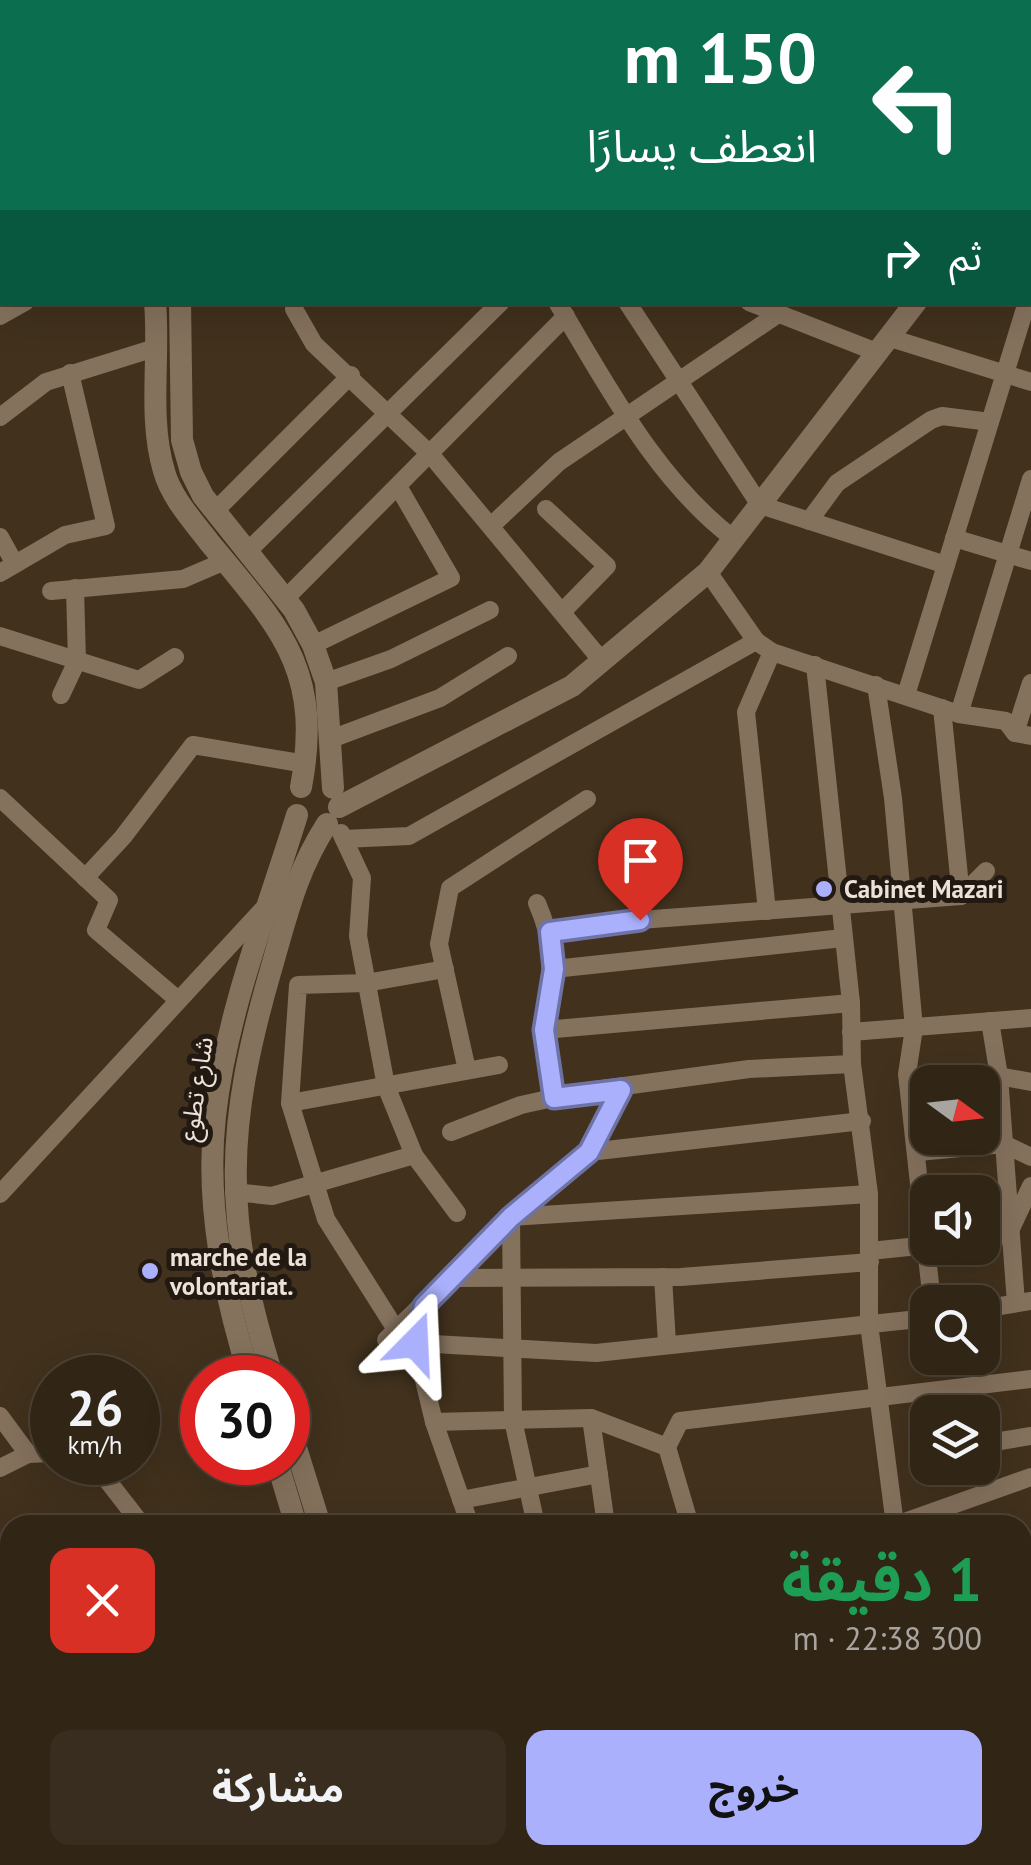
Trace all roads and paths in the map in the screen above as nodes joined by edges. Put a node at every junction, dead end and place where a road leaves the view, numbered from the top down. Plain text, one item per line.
1 (155, 305) edge
2 (180, 305) edge
3 (498, 305) edge
4 (629, 305) edge
5 (756, 305) edge
6 (914, 305) edge
7 (1025, 305) edge
8 (294, 309) dead end
9 (562, 309) edge
10 (778, 314) junction
11 (883, 345) junction
12 (158, 347) junction
13 (70, 374) junction
14 (1005, 374) junction
15 (351, 375) junction
16 (676, 382) junction
17 (1031, 382) edge
18 (389, 412) junction
19 (628, 414) junction
20 (0, 417) edge
21 (990, 422) junction
22 (432, 455) junction
23 (1031, 479) edge
24 (399, 488) junction
25 (760, 505) junction
26 (546, 508) dead end
27 (215, 512) junction
28 (810, 520) junction
29 (492, 525) junction
30 (0, 537) edge
31 (954, 538) junction
32 (734, 539) junction
33 (1007, 554) junction
34 (236, 556) junction
35 (1031, 561) edge
36 (946, 564) junction
37 (8, 569) edge
38 (708, 572) junction
39 (75, 588) junction
40 (51, 591) dead end
41 (284, 600) junction
42 (490, 610) dead end
43 (563, 611) junction
44 (0, 636) edge
45 (756, 641) junction
46 (313, 645) junction
47 (772, 652) junction
48 (175, 656) dead end
49 (508, 656) dead end
50 (77, 660) junction
51 (602, 660) junction
52 (815, 666) junction
53 (326, 682) junction
54 (1031, 683) edge
55 (876, 685) junction
56 (61, 695) dead end
57 (906, 695) junction
58 (951, 710) junction
59 (1023, 734) edge
60 (331, 739) junction
61 (304, 776) junction
62 (0, 798) edge
63 (588, 799) dead end
64 (297, 815) junction
65 (335, 816) junction
66 (986, 872) dead end
67 (85, 878) junction
68 (961, 896) junction
69 (270, 902) junction
70 (902, 902) junction
71 (537, 903) dead end
72 (842, 905) junction
73 (767, 910) junction
74 (550, 932) junction
75 (843, 938) junction
76 (554, 969) junction
77 (444, 970) junction
78 (366, 983) junction
79 (177, 999) junction
80 (851, 1003) junction
81 (1031, 1018) edge
82 (990, 1020) junction
83 (914, 1028) junction
84 (544, 1030) junction
85 (851, 1032) junction
86 (852, 1064) junction
87 (498, 1065) dead end
88 (997, 1065) edge
89 (468, 1070) junction
90 (1000, 1076) edge
91 (1031, 1082) edge
92 (386, 1086) junction
93 (621, 1090) junction
94 (1000, 1090) edge
95 (910, 1095) edge
96 (554, 1098) junction
97 (290, 1103) junction
98 (862, 1121) junction
99 (451, 1132) dead end
100 (1000, 1144) edge
101 (1004, 1144) junction
102 (589, 1152) junction
103 (414, 1155) junction
104 (1031, 1157) edge
105 (318, 1183) junction
106 (1031, 1186) edge
107 (234, 1192) junction
108 (0, 1194) edge
109 (869, 1194) junction
110 (457, 1213) dead end
111 (511, 1217) junction
112 (1008, 1236) junction
113 (1000, 1237) edge
114 (910, 1248) edge
115 (870, 1256) junction
116 (662, 1277) junction
117 (454, 1278) junction
118 (513, 1278) junction
119 (1023, 1302) edge
120 (424, 1306) junction
121 (910, 1320) edge
122 (869, 1324) junction
123 (390, 1334) junction
124 (415, 1343) junction
125 (667, 1343) junction
126 (510, 1348) junction
127 (243, 1355) edge
128 (267, 1355) edge
129 (1031, 1378) edge
130 (876, 1397) junction
131 (0, 1416) edge
132 (591, 1418) junction
133 (513, 1420) junction
134 (434, 1422) junction
135 (1031, 1436) edge
136 (1000, 1441) edge
137 (667, 1447) junction
138 (28, 1454) joint
139 (0, 1468) edge
140 (598, 1474) junction
141 (1031, 1477) edge
142 (111, 1485) edge
143 (284, 1485) edge
144 (308, 1485) edge
145 (527, 1486) junction
146 (460, 1500) junction
147 (134, 1515) edge
148 (293, 1515) edge
149 (317, 1515) edge
150 (466, 1515) edge
151 (534, 1515) edge
152 (604, 1515) edge
153 (687, 1515) edge
154 (894, 1515) edge
155 (924, 1515) edge

1 - 12 main road
2 - 27 main road
3 - 18 street
4 - 16 street
5 - 10 street
6 - 11 main road
7 - 14 street
8 - 15 street
9 - 19 street
9 - 22 street
10 - 11 street
10 - 16 street
11 - 14 street
11 - 25 main road
12 - 13 street
12 - 34 main road
13 - 20 street
13 - 37 street
14 - 17 street
14 - 21 street
15 - 18 street
15 - 27 street
16 - 19 street
16 - 25 street
18 - 22 street
18 - 34 street
19 - 29 street
19 - 32 street
21 - 28 street
21 - 31 street
22 - 24 street
22 - 29 street
23 - 33 street
24 - 41 street
24 - 46 street
25 - 28 street
25 - 32 main road
26 - 43 street
27 - 34 main road
28 - 36 street
29 - 43 street
30 - 37 street
31 - 33 street
31 - 36 street
32 - 38 main road
33 - 35 street
33 - 58 street
34 - 39 street
34 - 41 main road
34 - 61 main road, شارع تطوع
36 - 57 street
38 - 45 street
38 - 51 main road
39 - 40 street
39 - 50 street
41 - 46 main road
42 - 53 street
43 - 51 street
44 - 50 street
45 - 47 street
45 - 65 street
46 - 53 main road
47 - 52 street
47 - 73 street
48 - 50 street
49 - 60 street
50 - 56 street
51 - 65 main road
52 - 55 street
52 - 72 street
53 - 60 main road
54 - 59 street
55 - 57 street
55 - 70 street
57 - 58 street
58 - 59 street
58 - 68 street
60 - 65 main road
61 - 64 main road, شارع تطوع
61 - 65 main road
61 - 67 street
62 - 67 street
63 - 77 street
64 - 65 main road
64 - 69 main road, شارع تطوع
65 - 78 street
65 - 107 main road
66 - 68 street
67 - 79 street
68 - 70 street
69 - 79 street
69 - 127 main road, شارع تطوع
70 - 72 street
70 - 83 street
71 - 74 street
72 - 73 street
72 - 75 street
73 - 74 street
74 - 76 street
75 - 76 street
75 - 80 street
76 - 84 street
77 - 78 street
77 - 89 street
78 - 92 street
78 - 97 street
79 - 108 street
80 - 84 street
80 - 85 street
81 - 82 street
82 - 83 street
82 - 88 street
83 - 85 street
83 - 95 street
84 - 96 street
85 - 86 street
86 - 93 street
86 - 98 street
87 - 89 street
89 - 92 street
90 - 91 street
92 - 97 street
92 - 103 street
93 - 96 street
93 - 102 street
94 - 101 street
96 - 99 street
97 - 105 street
98 - 102 street
98 - 109 street
100 - 101 street
101 - 104 street
101 - 112 street
102 - 111 street
103 - 105 street
103 - 110 street
105 - 107 street
105 - 123 street
106 - 112 street
107 - 128 main road
109 - 111 street
109 - 115 street
111 - 117 street
111 - 118 street
112 - 113 street
112 - 119 street
114 - 115 street
115 - 116 street
115 - 122 street
116 - 118 street
116 - 125 street
117 - 118 street
117 - 120 street
118 - 126 street
120 - 123 street
120 - 124 street
121 - 122 street
122 - 125 street
122 - 130 street
123 - 124 street
124 - 126 street
124 - 134 street
125 - 126 street
126 - 133 street
129 - 130 street
130 - 137 street
130 - 154 street
131 - 138 street
132 - 133 street
132 - 137 street
132 - 140 street
133 - 134 street
133 - 145 street
134 - 146 street
135 - 136 street
137 - 153 street
138 - 139 street
140 - 145 street
140 - 152 street
141 - 155 street
142 - 147 street
143 - 148 main road
144 - 149 main road
145 - 146 street
145 - 151 street
146 - 150 street

